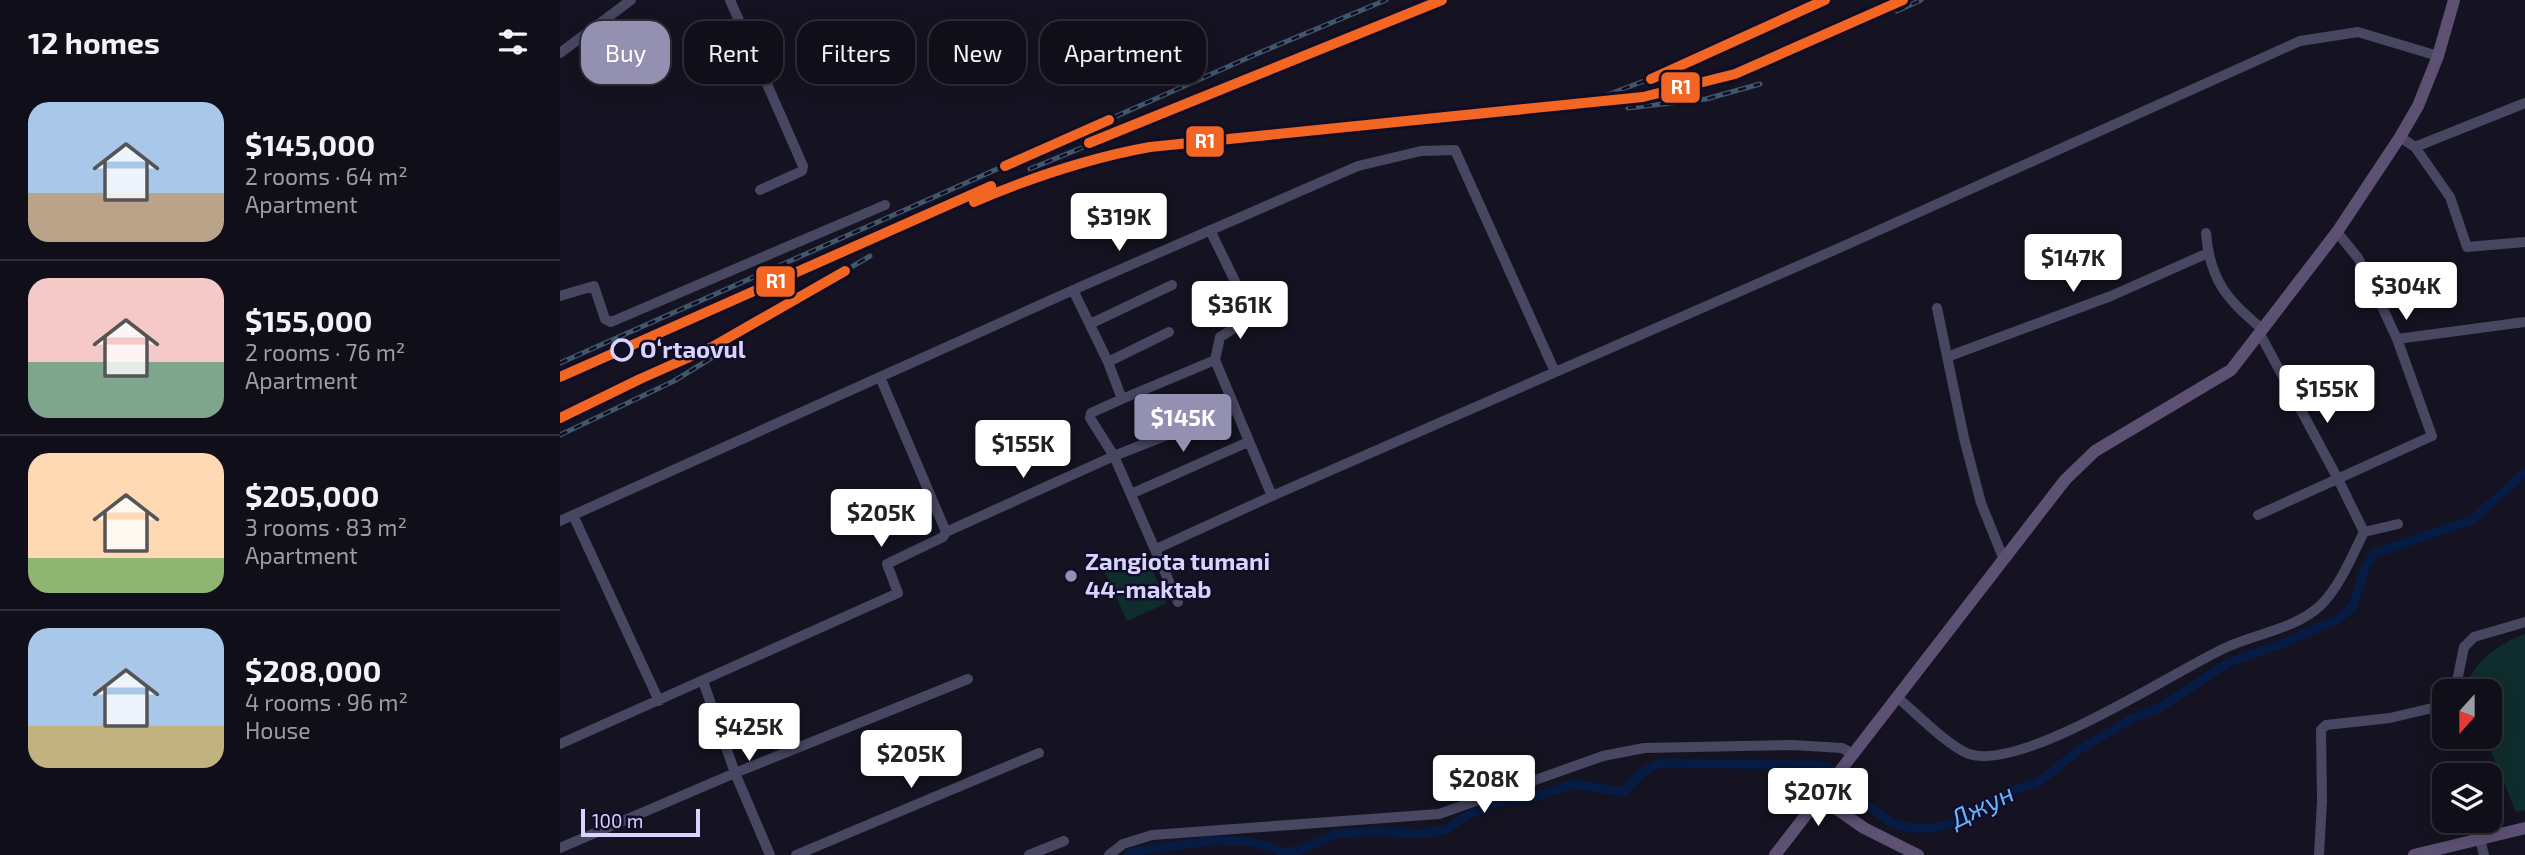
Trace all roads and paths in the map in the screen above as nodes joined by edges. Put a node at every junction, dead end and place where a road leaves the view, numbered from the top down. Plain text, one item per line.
1 (631, 0) edge
2 (730, 0) edge
3 (2454, 0) edge
4 (560, 53) edge
5 (2438, 56) junction
6 (2525, 103) edge
7 (2400, 138) junction
8 (2415, 147) junction
9 (760, 190) dead end
10 (885, 205) dead end
11 (1210, 230) junction
12 (2337, 232) junction
13 (2207, 233) dead end
14 (2525, 242) edge
15 (2208, 253) junction
16 (1172, 285) dead end
17 (1073, 290) junction
18 (560, 296) edge
19 (1937, 308) dead end
20 (2525, 322) edge
21 (1090, 324) junction
22 (1169, 332) dead end
23 (2261, 332) junction
24 (2397, 339) junction
25 (1947, 357) junction
26 (1215, 359) junction
27 (1108, 362) junction
28 (1555, 372) junction
29 (880, 377) junction
30 (1122, 399) junction
31 (1235, 408) junction
32 (1248, 442) junction
33 (1114, 456) junction
34 (2338, 479) junction
35 (1130, 494) junction
36 (1272, 496) junction
37 (573, 515) junction
38 (2258, 515) dead end
39 (560, 521) edge
40 (2398, 524) dead end
41 (946, 532) junction
42 (2364, 532) junction
43 (1156, 549) junction
44 (2004, 560) junction
45 (1178, 602) dead end
46 (2525, 622) edge
47 (968, 679) dead end
48 (2458, 679) edge
49 (703, 681) junction
50 (1898, 698) junction
51 (659, 701) junction
52 (2432, 708) edge
53 (560, 744) edge
54 (1039, 753) dead end
55 (1853, 754) junction
56 (735, 773) junction
57 (1821, 797) junction
58 (2525, 828) edge
59 (2480, 839) junction
60 (1064, 841) dead end
61 (560, 848) edge
62 (770, 855) edge
63 (796, 855) edge
64 (1029, 855) edge
65 (1109, 855) edge
66 (1775, 855) edge
67 (1918, 855) edge
68 (2319, 855) edge
69 (2414, 855) edge
70 (2484, 855) edge

1 - 4 street
2 - 9 street
3 - 5 main road
5 - 7 main road
5 - 28 street
6 - 8 street
7 - 8 street
7 - 12 main road
8 - 14 street
10 - 18 street
11 - 17 street
11 - 26 street
11 - 28 street
12 - 23 main road
12 - 24 street
13 - 15 street
15 - 23 street
15 - 25 street
16 - 21 street
17 - 21 street
17 - 29 street
19 - 25 street
20 - 24 street
21 - 27 street
22 - 27 street
23 - 34 street
23 - 44 main road
24 - 34 street
25 - 44 street
26 - 30 street
26 - 31 street
27 - 30 street
28 - 36 street
29 - 37 street
29 - 41 street
30 - 33 street
31 - 32 street
31 - 33 street
32 - 35 street
32 - 36 street
33 - 35 street
33 - 41 street
34 - 38 street
34 - 42 street
35 - 43 street
36 - 43 street
37 - 39 street
37 - 51 street
40 - 42 street
41 - 49 street
42 - 50 street
43 - 45 street
44 - 50 main road
46 - 48 street
47 - 56 street
49 - 51 street
49 - 56 street
50 - 55 main road
51 - 53 street
52 - 68 street
54 - 63 street
55 - 57 main road
55 - 65 street
56 - 61 street
56 - 62 street
57 - 66 main road
57 - 67 main road
58 - 59 main road
59 - 69 main road
59 - 70 street
60 - 64 street

